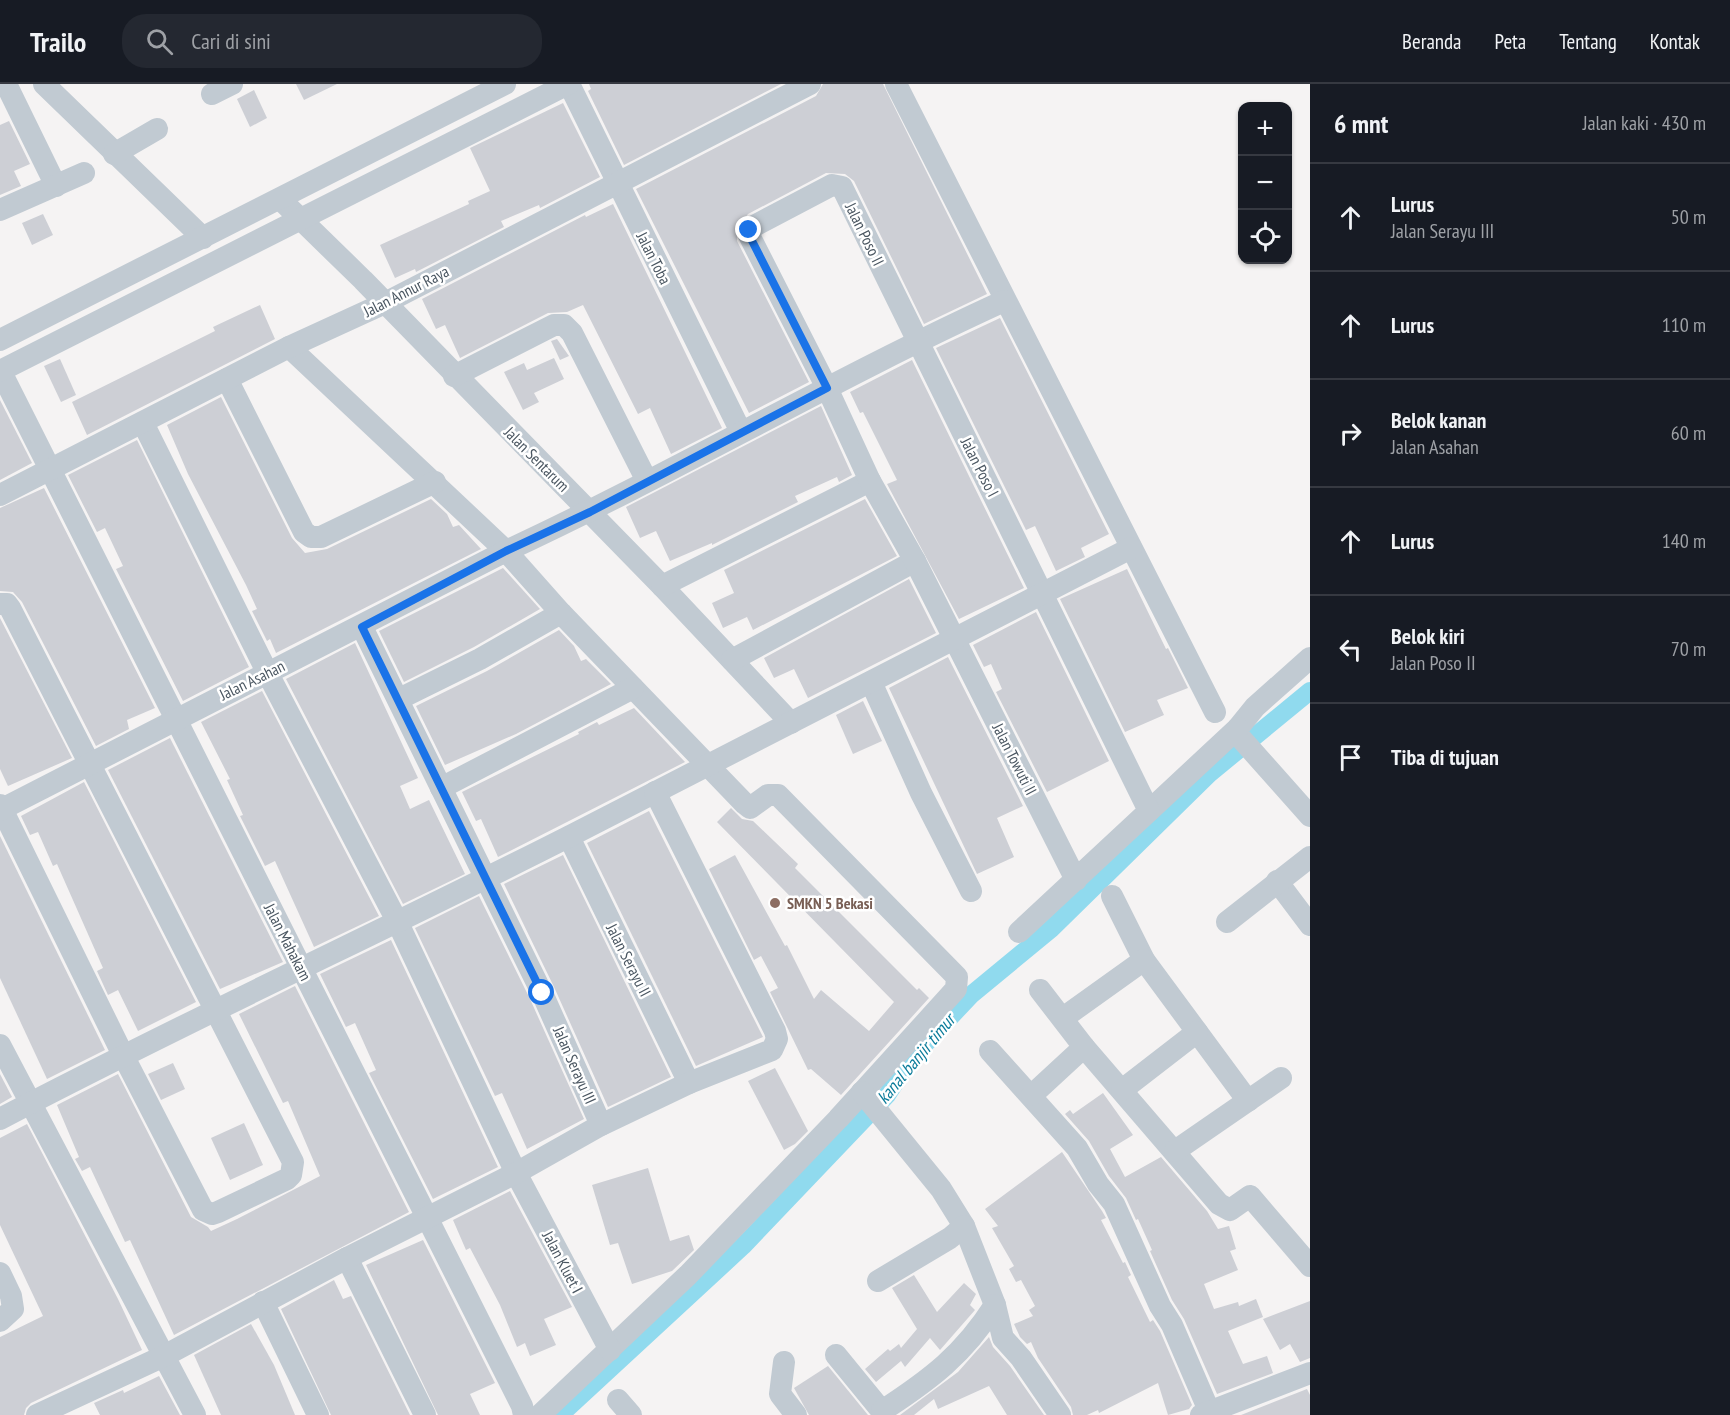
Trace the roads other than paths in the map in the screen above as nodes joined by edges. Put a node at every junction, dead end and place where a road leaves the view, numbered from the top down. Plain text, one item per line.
1 (44, 84) edge
2 (568, 84) edge
3 (810, 84) edge
4 (896, 84) edge
5 (499, 85) edge
6 (8, 88) dead end
7 (509, 112) junction
8 (157, 129) dead end
9 (114, 154) junction
10 (84, 173) dead end
11 (617, 183) junction
12 (56, 186) junction
13 (280, 199) junction
14 (0, 210) edge
15 (301, 218) junction
16 (203, 238) junction
17 (1004, 301) junction
18 (385, 303) junction
19 (0, 340) edge
20 (916, 341) junction
21 (289, 347) junction
22 (0, 371) edge
23 (454, 376) junction
24 (227, 379) junction
25 (827, 388) junction
26 (143, 423) junction
27 (741, 432) junction
28 (50, 470) junction
29 (647, 481) junction
30 (435, 482) junction
31 (870, 482) junction
32 (0, 495) edge
33 (590, 512) junction
34 (1131, 548) junction
35 (506, 551) junction
36 (915, 561) junction
37 (662, 586) junction
38 (1043, 593) junction
39 (0, 604) edge
40 (561, 614) junction
41 (362, 627) junction
42 (953, 638) junction
43 (1310, 657) edge
44 (732, 660) junction
45 (267, 672) junction
46 (871, 682) junction
47 (633, 688) junction
48 (399, 699) junction
49 (1215, 712) dead end
50 (176, 718) junction
51 (791, 723) junction
52 (1238, 732) junction
53 (90, 762) junction
54 (706, 765) junction
55 (441, 788) junction
56 (655, 792) junction
57 (1, 808) edge
58 (1149, 811) junction
59 (1310, 816) edge
60 (569, 837) junction
61 (1310, 857) edge
62 (483, 878) junction
63 (1076, 880) junction
64 (1277, 881) junction
65 (971, 891) dead end
66 (1112, 896) dead end
67 (397, 921) junction
68 (1227, 922) dead end
69 (1310, 926) edge
70 (1019, 932) dead end
71 (1144, 960) junction
72 (302, 970) junction
73 (1040, 990) dead end
74 (215, 1011) junction
75 (1063, 1018) junction
76 (1197, 1032) junction
77 (0, 1045) edge
78 (1084, 1047) junction
79 (990, 1051) dead end
80 (123, 1055) junction
81 (1281, 1078) dead end
82 (689, 1083) junction
83 (1122, 1090) junction
84 (1032, 1095) junction
85 (870, 1100) junction
86 (1248, 1101) junction
87 (29, 1104) junction
88 (0, 1119) edge
89 (602, 1125) junction
90 (1175, 1151) junction
91 (516, 1173) junction
92 (429, 1218) junction
93 (964, 1226) junction
94 (347, 1258) junction
95 (1310, 1266) edge
96 (0, 1273) edge
97 (878, 1281) dead end
98 (263, 1302) junction
99 (995, 1305) junction
100 (0, 1321) edge
101 (610, 1350) junction
102 (836, 1355) dead end
103 (164, 1356) junction
104 (784, 1362) dead end
105 (1310, 1373) edge
106 (80, 1406) edge
107 (884, 1413) edge
108 (1206, 1414) edge
109 (37, 1415) edge
110 (195, 1415) edge
111 (318, 1415) edge
112 (425, 1415) edge
113 (524, 1415) edge
114 (540, 1415) edge
115 (795, 1415) edge
116 (1060, 1415) edge

1 - 9 street
2 - 7 street
2 - 11 street, Jalan Toba
3 - 11 street, Jalan Annur Raya
4 - 17 street
5 - 7 street
5 - 13 street
6 - 12 street
7 - 15 street
8 - 9 street
9 - 16 street
10 - 12 street
11 - 18 street, Jalan Annur Raya
11 - 27 street, Jalan Toba
12 - 14 street
13 - 15 street, Jalan Sentarum
13 - 16 street
15 - 18 street, Jalan Sentarum
15 - 22 street
16 - 19 street
17 - 20 street, Jalan Asahan
17 - 34 street
18 - 21 street, Jalan Annur Raya
18 - 23 street, Jalan Sentarum
20 - 25 street, Jalan Asahan
20 - 25 street, Jalan Poso II
20 - 38 street, Jalan Poso I
21 - 24 street, Jalan Annur Raya
21 - 30 street
22 - 28 street, Jalan Mahakam
23 - 29 street
23 - 33 street, Jalan Sentarum
24 - 26 street, Jalan Annur Raya
24 - 30 street
25 - 27 street, Jalan Asahan
25 - 31 street, Jalan Towuti II
26 - 28 street, Jalan Annur Raya
26 - 45 street, Jalan Kluet I
27 - 29 street, Jalan Asahan
28 - 32 street, Jalan Annur Raya
28 - 50 street, Jalan Mahakam
29 - 33 street, Jalan Asahan
30 - 35 street
31 - 36 street, Jalan Towuti II
31 - 37 street
33 - 35 street, Jalan Asahan
33 - 37 street, Jalan Sentarum
34 - 38 street
34 - 49 street
35 - 40 street
35 - 41 street, Jalan Asahan
36 - 42 street, Jalan Towuti II
36 - 44 street
37 - 44 street, Jalan Sentarum
38 - 42 street
38 - 58 street, Jalan Poso I
39 - 53 street
40 - 47 street
40 - 48 street
41 - 45 street, Jalan Asahan
41 - 48 street, Jalan Serayu III
42 - 46 street
42 - 63 street, Jalan Towuti II
43 - 52 street
44 - 51 street, Jalan Sentarum
45 - 50 street, Jalan Asahan
45 - 67 street, Jalan Kluet I
46 - 51 street
46 - 65 street
47 - 54 street
47 - 55 street
48 - 55 street, Jalan Serayu III
50 - 53 street, Jalan Asahan
50 - 72 street, Jalan Mahakam
51 - 54 street
52 - 58 street
52 - 59 street
53 - 57 street, Jalan Asahan
53 - 74 street
54 - 56 street
54 - 85 street
55 - 62 street, Jalan Serayu III
56 - 60 street
56 - 82 street
57 - 80 street
58 - 63 street
60 - 62 street
60 - 82 street, Jalan Serayu II
61 - 64 street
62 - 67 street
62 - 89 street, Jalan Serayu III
63 - 70 street
64 - 68 street
64 - 69 street
66 - 71 street
67 - 72 street
67 - 91 street, Jalan Kluet I
71 - 75 street
71 - 76 street
72 - 74 street
72 - 92 street, Jalan Mahakam
73 - 75 street
74 - 80 street
74 - 80 street
75 - 78 street
76 - 83 street
76 - 86 street
77 - 87 street
78 - 83 street
78 - 84 street
79 - 84 street
80 - 87 street
81 - 86 street
82 - 89 street
83 - 90 street
84 - 108 street
85 - 93 street
85 - 101 street
86 - 90 street
87 - 88 street
87 - 103 street
89 - 91 street
90 - 95 street
91 - 92 street
91 - 101 street, Jalan Kluet I
92 - 94 street
92 - 113 street, Jalan Mahakam
93 - 97 street
93 - 99 street
94 - 98 street
94 - 112 street
96 - 100 street
98 - 103 street
98 - 111 street
99 - 107 street
99 - 116 street
101 - 114 street
102 - 107 street
103 - 106 street
103 - 110 street
104 - 115 street
105 - 108 street
106 - 109 street

